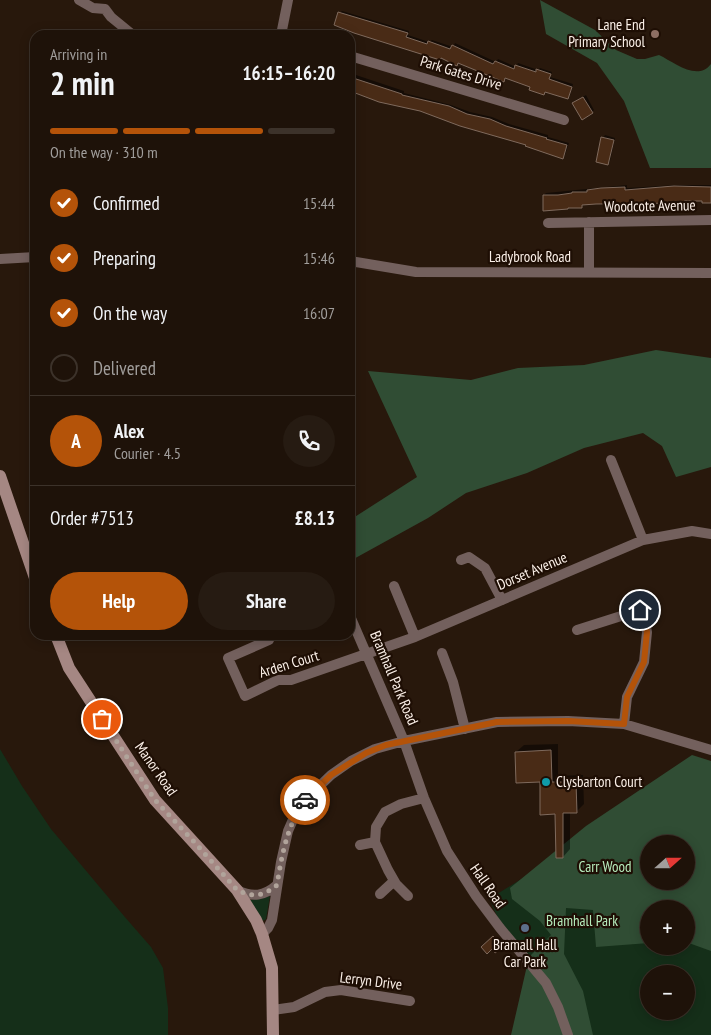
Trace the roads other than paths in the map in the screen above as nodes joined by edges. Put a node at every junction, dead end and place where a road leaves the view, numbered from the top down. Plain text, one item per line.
1 (79, 0) edge
2 (288, 0) edge
3 (106, 5) edge
4 (127, 30) edge
5 (282, 30) edge
6 (355, 57) edge
7 (564, 120) dead end
8 (711, 220) edge
9 (589, 222) junction
10 (548, 223) dead end
11 (30, 256) edge
12 (0, 259) edge
13 (355, 262) edge
14 (589, 273) junction
15 (711, 273) edge
16 (611, 460) dead end
17 (0, 476) edge
18 (711, 534) edge
19 (644, 540) junction
20 (462, 560) dead end
21 (30, 563) edge
22 (394, 586) dead end
23 (502, 600) junction
24 (355, 627) edge
25 (577, 630) dead end
26 (415, 637) junction
27 (58, 640) edge
28 (269, 640) dead end
29 (442, 653) dead end
30 (368, 655) junction
31 (624, 724) junction
32 (465, 728) junction
33 (404, 741) junction
34 (711, 750) edge
35 (424, 798) junction
36 (375, 842) junction
37 (360, 845) dead end
38 (394, 881) junction
39 (277, 885) junction
40 (237, 890) junction
41 (380, 894) dead end
42 (408, 896) dead end
43 (262, 934) junction
44 (410, 1001) dead end
45 (273, 1010) junction
46 (273, 1035) edge
47 (568, 1035) edge

1 - 3 street
2 - 5 street
3 - 4 street
6 - 7 street, Park Gates Drive
8 - 9 street, Woodcote Avenue
9 - 10 street, Woodcote Avenue
9 - 14 street, Woodcote Avenue
11 - 12 street
13 - 14 street, Ladybrook Road
14 - 15 street, Ladybrook Road
16 - 19 street
17 - 21 street
18 - 19 street, Dorset Avenue
19 - 23 street, Dorset Avenue
20 - 23 street
22 - 26 street
23 - 26 street, Dorset Avenue
24 - 30 street, Bramhall Park Road
25 - 31 street
26 - 30 street, Dorset Avenue
27 - 40 street, Manor Road
28 - 30 street, Arden Court
29 - 32 street
30 - 33 street, Bramhall Park Road
31 - 32 street, Bramhall Park Road
31 - 34 street, Bramhall Park Road
32 - 33 street, Bramhall Park Road
33 - 35 street, Hall Road
33 - 39 street
35 - 36 street
35 - 47 street, Hall Road
36 - 37 street
36 - 38 street
38 - 41 street
38 - 42 street
39 - 40 street
39 - 43 street
40 - 43 street, Manor Road
43 - 45 street, Manor Road
44 - 45 street, Lerryn Drive
45 - 46 street, Manor Road

